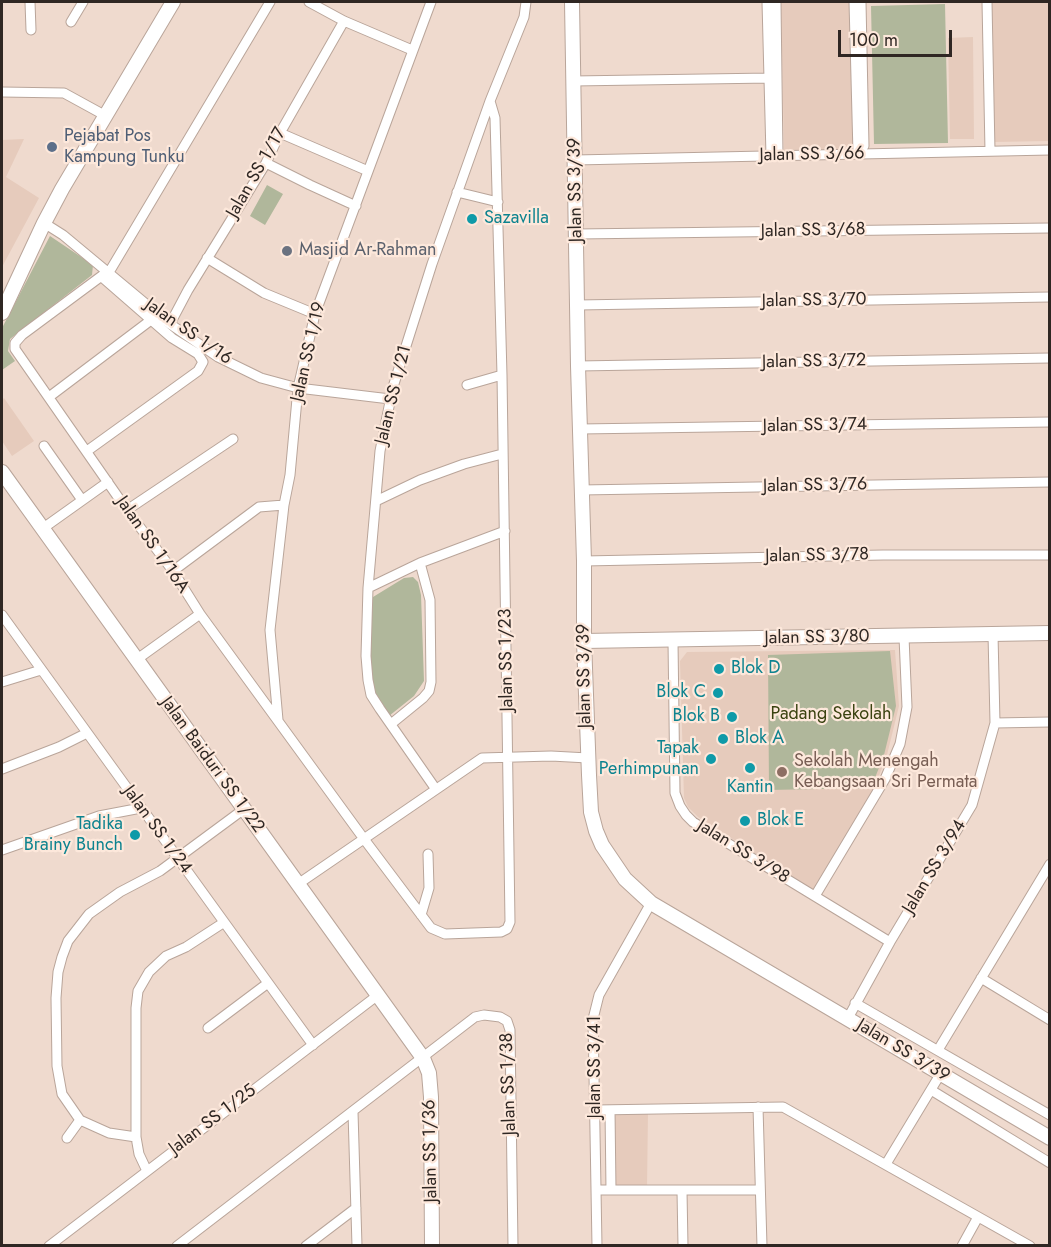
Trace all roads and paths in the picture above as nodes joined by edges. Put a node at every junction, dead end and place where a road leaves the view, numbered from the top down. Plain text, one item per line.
1 (30, 2) edge
2 (83, 2) edge
3 (172, 2) edge
4 (270, 2) edge
5 (309, 2) edge
6 (430, 2) edge
7 (526, 2) edge
8 (572, 2) edge
9 (767, 2) edge
10 (776, 2) edge
11 (854, 2) edge
12 (861, 2) edge
13 (987, 2) edge
14 (344, 21) junction
15 (71, 22) dead end
16 (31, 30) dead end
17 (412, 50) junction
18 (770, 78) junction
19 (573, 81) junction
20 (2, 92) edge
21 (490, 101) junction
22 (106, 116) junction
23 (280, 133) junction
24 (1050, 150) edge
25 (990, 152) junction
26 (861, 154) junction
27 (775, 156) junction
28 (575, 160) junction
29 (266, 163) junction
30 (368, 171) junction
31 (457, 192) junction
32 (498, 202) junction
33 (356, 206) junction
34 (44, 223) junction
35 (1050, 228) edge
36 (577, 234) junction
37 (207, 258) junction
38 (105, 275) junction
39 (1050, 297) edge
40 (578, 305) junction
41 (2, 314) edge
42 (315, 314) junction
43 (151, 321) junction
44 (170, 324) junction
45 (1050, 358) edge
46 (578, 366) junction
47 (502, 375) junction
48 (467, 385) dead end
49 (298, 387) junction
50 (49, 397) junction
51 (390, 399) junction
52 (1050, 422) edge
53 (580, 429) junction
54 (233, 439) dead end
55 (44, 446) dead end
56 (87, 451) junction
57 (502, 454) junction
58 (2, 472) edge
59 (108, 482) junction
60 (1050, 482) edge
61 (581, 490) junction
62 (82, 500) junction
63 (376, 501) junction
64 (284, 505) junction
65 (127, 510) junction
66 (42, 529) junction
67 (505, 531) junction
68 (1050, 555) edge
69 (584, 561) junction
70 (420, 563) junction
71 (173, 572) junction
72 (368, 588) junction
73 (200, 614) junction
74 (2, 615) edge
75 (1050, 633) edge
76 (993, 634) junction
77 (904, 637) junction
78 (584, 641) junction
79 (673, 641) junction
80 (136, 660) junction
81 (41, 670) junction
82 (2, 682) edge
83 (278, 720) junction
84 (1050, 722) edge
85 (995, 723) junction
86 (391, 724) junction
87 (87, 732) junction
88 (587, 737) junction
89 (509, 756) junction
90 (551, 756) junction
91 (588, 758) junction
92 (2, 769) edge
93 (435, 788) junction
94 (141, 808) junction
95 (244, 809) junction
96 (364, 839) junction
97 (2, 850) edge
98 (428, 854) dead end
99 (179, 858) junction
100 (1050, 864) edge
101 (298, 884) junction
102 (815, 896) junction
103 (651, 903) junction
104 (421, 915) junction
105 (223, 923) junction
106 (890, 942) junction
107 (981, 978) junction
108 (268, 984) junction
109 (378, 995) junction
110 (855, 1003) junction
111 (848, 1018) junction
112 (1050, 1020) edge
113 (208, 1028) dead end
114 (313, 1045) junction
115 (938, 1050) junction
116 (423, 1058) junction
117 (941, 1073) junction
118 (931, 1090) junction
119 (758, 1107) junction
120 (596, 1110) junction
121 (610, 1110) junction
122 (353, 1112) junction
123 (1050, 1115) edge
124 (80, 1120) junction
125 (135, 1137) junction
126 (67, 1138) dead end
127 (1050, 1138) edge
128 (1050, 1163) edge
129 (886, 1164) junction
130 (147, 1171) junction
131 (597, 1190) junction
132 (610, 1190) junction
133 (760, 1190) junction
134 (682, 1191) junction
135 (356, 1208) junction
136 (978, 1216) junction
137 (49, 1245) edge
138 (177, 1245) edge
139 (306, 1245) edge
140 (357, 1245) edge
141 (432, 1245) edge
142 (513, 1245) edge
143 (597, 1245) edge
144 (683, 1245) edge
145 (762, 1245) edge
146 (962, 1245) edge
147 (1030, 1245) edge

1 - 16 street
2 - 15 street
3 - 22 street
4 - 38 street
5 - 14 street
6 - 17 street, Jalan SS 1/19
7 - 21 street, Jalan SS 1/21
8 - 19 street, Jalan SS 3/39
9 - 18 street
10 - 27 street
11 - 26 street
12 - 26 street
13 - 25 street
14 - 17 street
14 - 23 street, Jalan SS 1/17
17 - 30 street, Jalan SS 1/19
18 - 19 street
18 - 27 street
19 - 28 street, Jalan SS 3/39
20 - 22 street
21 - 31 street, Jalan SS 1/21
21 - 32 street, Jalan SS 1/23
22 - 34 street
23 - 29 street, Jalan SS 1/17
23 - 30 street
24 - 25 street, Jalan SS 3/66
25 - 26 street, Jalan SS 3/66
26 - 27 street, Jalan SS 3/66
27 - 28 street, Jalan SS 3/66
28 - 36 street, Jalan SS 3/39
29 - 33 street
29 - 37 street, Jalan SS 1/17
30 - 33 street, Jalan SS 1/19
31 - 32 street
31 - 51 street, Jalan SS 1/21
32 - 47 street, Jalan SS 1/23
33 - 42 street, Jalan SS 1/19
34 - 38 street, Jalan SS 1/16
34 - 41 street
35 - 36 street, Jalan SS 3/68
36 - 40 street, Jalan SS 3/39
37 - 42 street
37 - 44 street, Jalan SS 1/17
38 - 43 street, Jalan SS 1/16
38 - 44 street, Jalan SS 1/16
38 - 50 street, Jalan SS 1/16A
39 - 40 street, Jalan SS 3/70
40 - 46 street, Jalan SS 3/39
42 - 49 street, Jalan SS 1/19
43 - 50 street
43 - 56 street, Jalan SS 1/16
44 - 49 street, Jalan SS 1/16
45 - 46 street, Jalan SS 3/72
46 - 53 street, Jalan SS 3/39
47 - 48 street
47 - 57 street, Jalan SS 1/23
49 - 51 street, Jalan SS 1/16
49 - 64 street, Jalan SS 1/19
50 - 56 street, Jalan SS 1/16A
51 - 63 street, Jalan SS 1/21
52 - 53 street, Jalan SS 3/74
53 - 61 street, Jalan SS 3/39
54 - 65 street
55 - 62 street
56 - 59 street, Jalan SS 1/16A
57 - 63 street
57 - 67 street, Jalan SS 1/23
58 - 66 street, Jalan Baiduri SS 1/22
59 - 62 street
59 - 65 street, Jalan SS 1/16A
60 - 61 street, Jalan SS 3/76
61 - 69 street, Jalan SS 3/39
62 - 66 street
63 - 72 street, Jalan SS 1/21
64 - 71 street
64 - 83 street, Jalan SS 1/19
65 - 71 street, Jalan SS 1/16A
66 - 80 street, Jalan Baiduri SS 1/22
67 - 70 street
67 - 89 street, Jalan SS 1/23
68 - 69 street, Jalan SS 3/78
69 - 78 street, Jalan SS 3/39
70 - 72 street
70 - 86 street
71 - 73 street, Jalan SS 1/16A
72 - 86 street, Jalan SS 1/21
73 - 80 street
73 - 83 street, Jalan SS 1/16A
74 - 81 street, Jalan SS 1/24
75 - 76 street, Jalan SS 3/80
76 - 77 street, Jalan SS 3/80
76 - 85 street, Jalan SS 3/94
77 - 79 street, Jalan SS 3/80
77 - 102 street
78 - 79 street, Jalan SS 3/80
78 - 88 street, Jalan SS 3/39
79 - 102 street, Jalan SS 3/98
80 - 95 street, Jalan Baiduri SS 1/22
81 - 82 street
81 - 87 street, Jalan SS 1/24
83 - 96 street, Jalan SS 1/16A
84 - 85 street
85 - 106 street, Jalan SS 3/94
86 - 93 street, Jalan SS 1/21
87 - 92 street
87 - 94 street, Jalan SS 1/24
88 - 90 street
88 - 91 street, Jalan SS 3/39
89 - 90 street
89 - 93 street
89 - 104 street, Jalan SS 1/23
90 - 91 street
91 - 103 street, Jalan SS 3/39
93 - 96 street
94 - 97 street
94 - 99 street, Jalan SS 1/24
95 - 99 street
95 - 101 street, Jalan Baiduri SS 1/22
96 - 101 street
96 - 104 street, Jalan SS 1/23
98 - 104 street
99 - 105 street, Jalan SS 1/24
99 - 124 street
100 - 107 street
101 - 109 street, Jalan Baiduri SS 1/22
102 - 106 street, Jalan SS 3/98
103 - 111 street, Jalan SS 3/39
103 - 120 street, Jalan SS 3/41
105 - 108 street, Jalan SS 1/24
105 - 125 street
106 - 110 street, Jalan SS 3/94
107 - 112 street
107 - 115 street
108 - 113 street
108 - 114 street, Jalan SS 1/24
109 - 114 street, Jalan SS 1/25
109 - 116 street, Jalan Baiduri SS 1/22
110 - 111 street, Jalan SS 3/94
110 - 115 street
111 - 117 street, Jalan SS 3/39
114 - 130 street, Jalan SS 1/25
115 - 123 street
116 - 122 street
116 - 141 street, Jalan SS 1/36
116 - 142 street, Jalan SS 1/38
117 - 118 street
117 - 127 street, Jalan SS 3/39
118 - 128 street
118 - 129 street
119 - 121 street
119 - 129 street
119 - 133 street
120 - 121 street
120 - 131 street, Jalan SS 3/41
121 - 132 street
122 - 135 street
122 - 138 street
124 - 125 street
124 - 126 street
125 - 130 street
129 - 136 street
130 - 137 street, Jalan SS 1/25
131 - 132 street
131 - 143 street, Jalan SS 3/41
132 - 134 street
133 - 134 street
133 - 145 street
134 - 144 street
135 - 139 street
135 - 140 street
136 - 146 street
136 - 147 street

